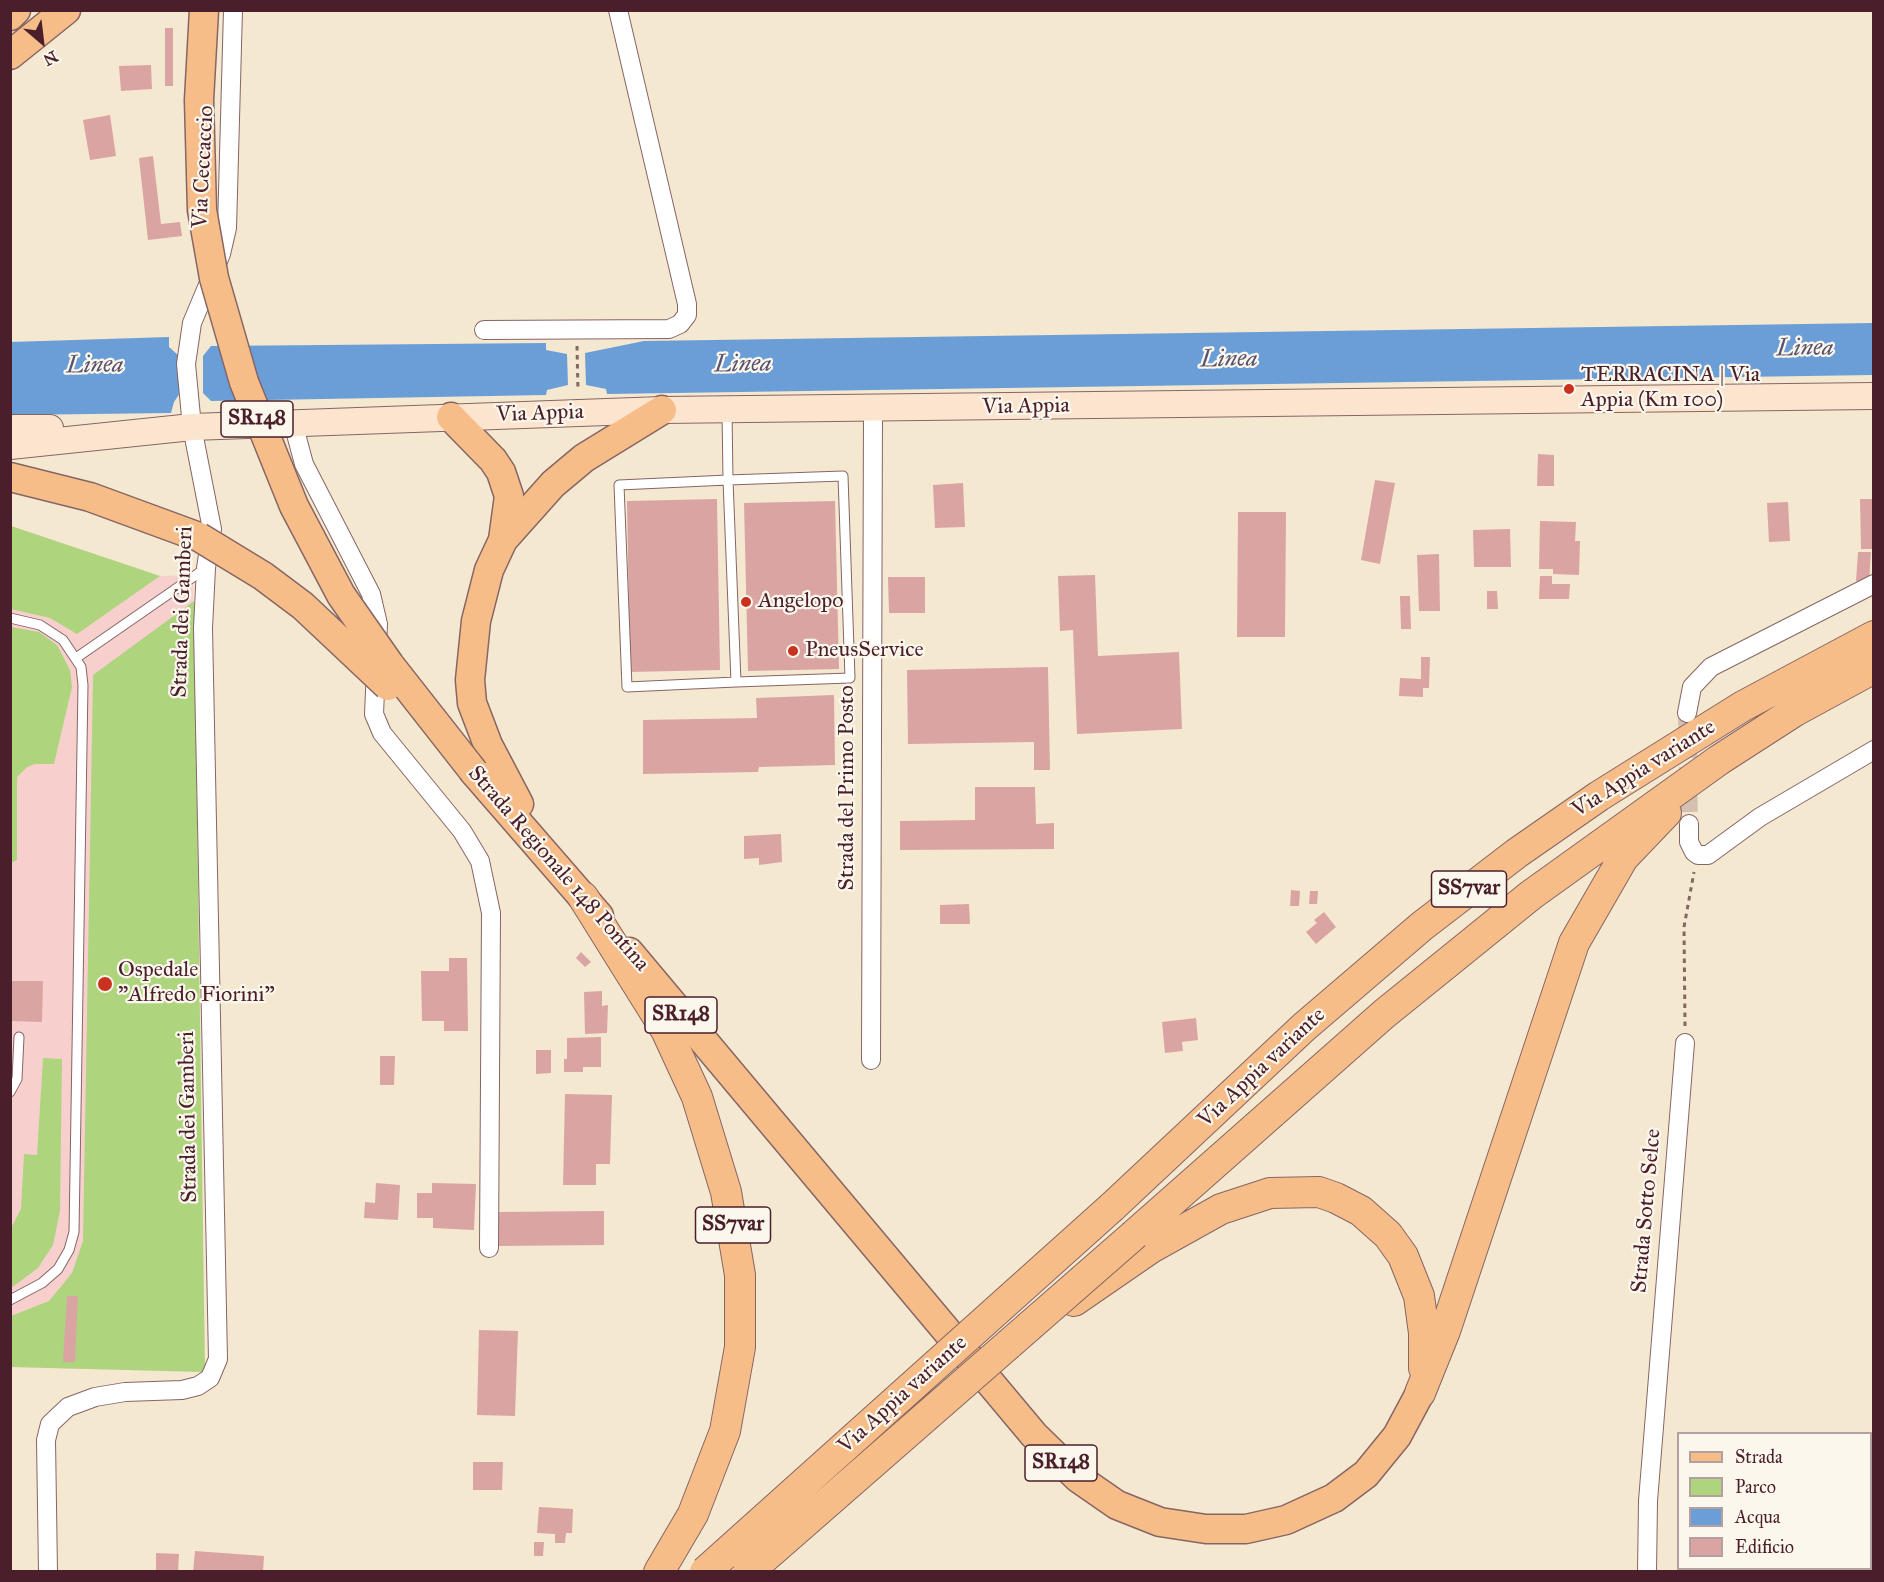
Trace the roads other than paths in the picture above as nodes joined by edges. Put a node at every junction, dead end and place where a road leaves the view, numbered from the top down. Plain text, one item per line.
1 (16, 10) edge
2 (66, 10) edge
3 (204, 10) edge
4 (234, 10) edge
5 (618, 10) edge
6 (10, 16) edge
7 (10, 55) edge
8 (484, 330) dead end
9 (1874, 396) edge
10 (726, 409) junction
11 (873, 409) junction
12 (662, 410) junction
13 (451, 417) junction
14 (186, 421) junction
15 (293, 423) junction
16 (10, 428) edge
17 (10, 446) edge
18 (10, 477) edge
19 (728, 480) junction
20 (503, 540) junction
21 (206, 568) junction
22 (1874, 584) edge
23 (10, 618) edge
24 (1874, 636) edge
25 (76, 658) junction
26 (1861, 674) edge
27 (736, 682) junction
28 (1687, 713) tunnel mouth
29 (1874, 750) edge
30 (474, 772) junction
31 (1689, 824) tunnel mouth
32 (584, 897) junction
33 (19, 1037) dead end
34 (1685, 1043) road end
35 (871, 1060) dead end
36 (10, 1092) edge
37 (1143, 1241) junction
38 (489, 1248) dead end
39 (10, 1300) edge
40 (1420, 1393) junction
41 (48, 1572) edge
42 (659, 1572) edge
43 (705, 1572) edge
44 (748, 1572) edge
45 (1647, 1572) edge

1 - 6 main road
2 - 7 main road
3 - 30 main road, Strada Regionale 148 Pontina / SR148, bridge
4 - 14 street, Via Ceccaccio
5 - 8 street
9 - 11 main road, Via Appia
10 - 11 main road, Via Appia
10 - 12 main road, Via Appia
10 - 19 lane
11 - 35 street, Strada del Primo Posto
12 - 13 main road, Via Appia
12 - 20 main road, SR148
13 - 15 main road, Via Appia
13 - 20 main road, SR148
14 - 15 main road, Via Appia
14 - 16 main road, Via Appia
14 - 17 main road, Via Appia
14 - 21 street, Strada dei Gamberi
15 - 38 street
18 - 30 main road, SR148, bridge
19 - 27 lane
19 - 27 lane
19 - 27 lane
20 - 32 main road, SR148
21 - 25 lane
21 - 41 street, Strada dei Gamberi
22 - 28 street
23 - 25 lane
24 - 43 highway, Via Appia variante / SS7var, bridge
25 - 39 lane
26 - 37 highway, Via Appia variante / SS7var
26 - 40 highway
29 - 31 street
30 - 32 main road, Strada Regionale 148 Pontina / SR148
32 - 40 main road, Strada Regionale 148 Pontina / SR148
32 - 42 highway, SS7var
33 - 36 lane
34 - 45 street, Strada Sotto Selce
37 - 40 highway
37 - 44 highway, Via Appia variante / SS7var, bridge

